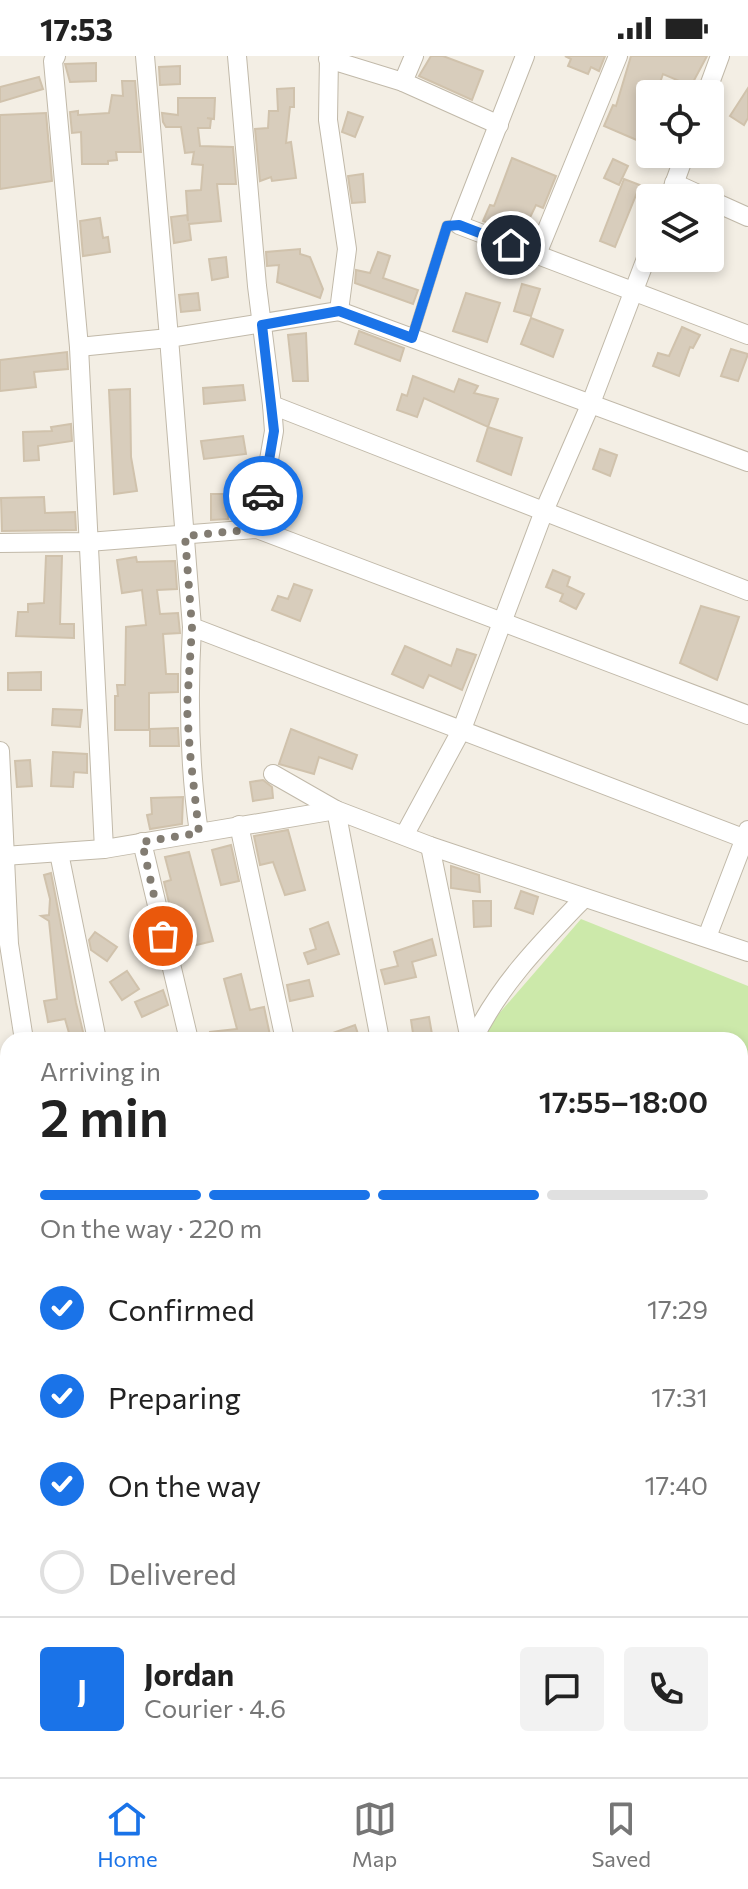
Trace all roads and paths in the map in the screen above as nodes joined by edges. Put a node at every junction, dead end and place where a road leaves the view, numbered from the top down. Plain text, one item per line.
1 (56, 56) edge
2 (145, 56) edge
3 (237, 56) edge
4 (414, 56) edge
5 (525, 56) edge
6 (618, 56) edge
7 (720, 56) edge
8 (733, 56) edge
9 (328, 58) edge
10 (711, 80) edge
11 (714, 80) edge
12 (403, 82) junction
13 (499, 125) junction
14 (724, 205) edge
15 (746, 214) edge
16 (459, 225) junction
17 (537, 254) junction
18 (641, 272) edge
19 (634, 292) junction
20 (339, 311) junction
21 (262, 325) junction
22 (748, 335) edge
23 (169, 338) junction
24 (412, 338) junction
25 (79, 347) junction
26 (591, 403) junction
27 (272, 405) junction
28 (748, 462) edge
29 (544, 511) junction
30 (257, 529) junction
31 (185, 536) junction
32 (88, 542) junction
33 (0, 543) edge
34 (748, 591) edge
35 (503, 622) junction
36 (192, 627) junction
37 (748, 715) edge
38 (462, 729) junction
39 (0, 751) edge
40 (273, 774) dead end
41 (336, 810) junction
42 (239, 825) junction
43 (199, 833) junction
44 (405, 834) junction
45 (747, 836) edge
46 (142, 842) junction
47 (430, 846) junction
48 (104, 849) junction
49 (59, 853) junction
50 (4, 856) junction
51 (583, 899) junction
52 (707, 937) junction
53 (4, 947) edge
54 (748, 952) edge
55 (22, 1032) edge
56 (95, 1032) edge
57 (187, 1032) edge
58 (283, 1032) edge
59 (378, 1032) edge
60 (470, 1032) edge
61 (476, 1032) edge

1 - 25 street
2 - 23 street
3 - 21 street
4 - 12 street
5 - 13 street
6 - 17 street
7 - 10 street
8 - 11 street
9 - 12 street
9 - 20 street
12 - 13 street
13 - 16 street
14 - 15 street
16 - 17 street
16 - 24 lane
17 - 19 street
18 - 19 street
19 - 22 street
19 - 26 street
20 - 21 street
20 - 24 street
21 - 23 street
21 - 27 street
23 - 25 street
23 - 31 street
24 - 26 street
25 - 32 street
26 - 28 street
26 - 29 street
27 - 29 street
27 - 30 street
29 - 34 street
29 - 35 street
30 - 31 street
30 - 35 street
31 - 32 street
31 - 36 street
32 - 33 street
32 - 48 street
35 - 37 street
35 - 38 street
36 - 38 street
36 - 43 street
38 - 44 street
38 - 45 street
39 - 50 street
40 - 41 street
41 - 42 street
41 - 44 street
41 - 59 street
42 - 43 street
42 - 58 street
43 - 46 street
44 - 47 street
45 - 52 street
46 - 48 street
46 - 57 street
47 - 51 street
47 - 60 street
48 - 49 street
49 - 50 street
49 - 56 street
50 - 53 street
51 - 52 street
51 - 61 street
52 - 54 street
53 - 55 street

